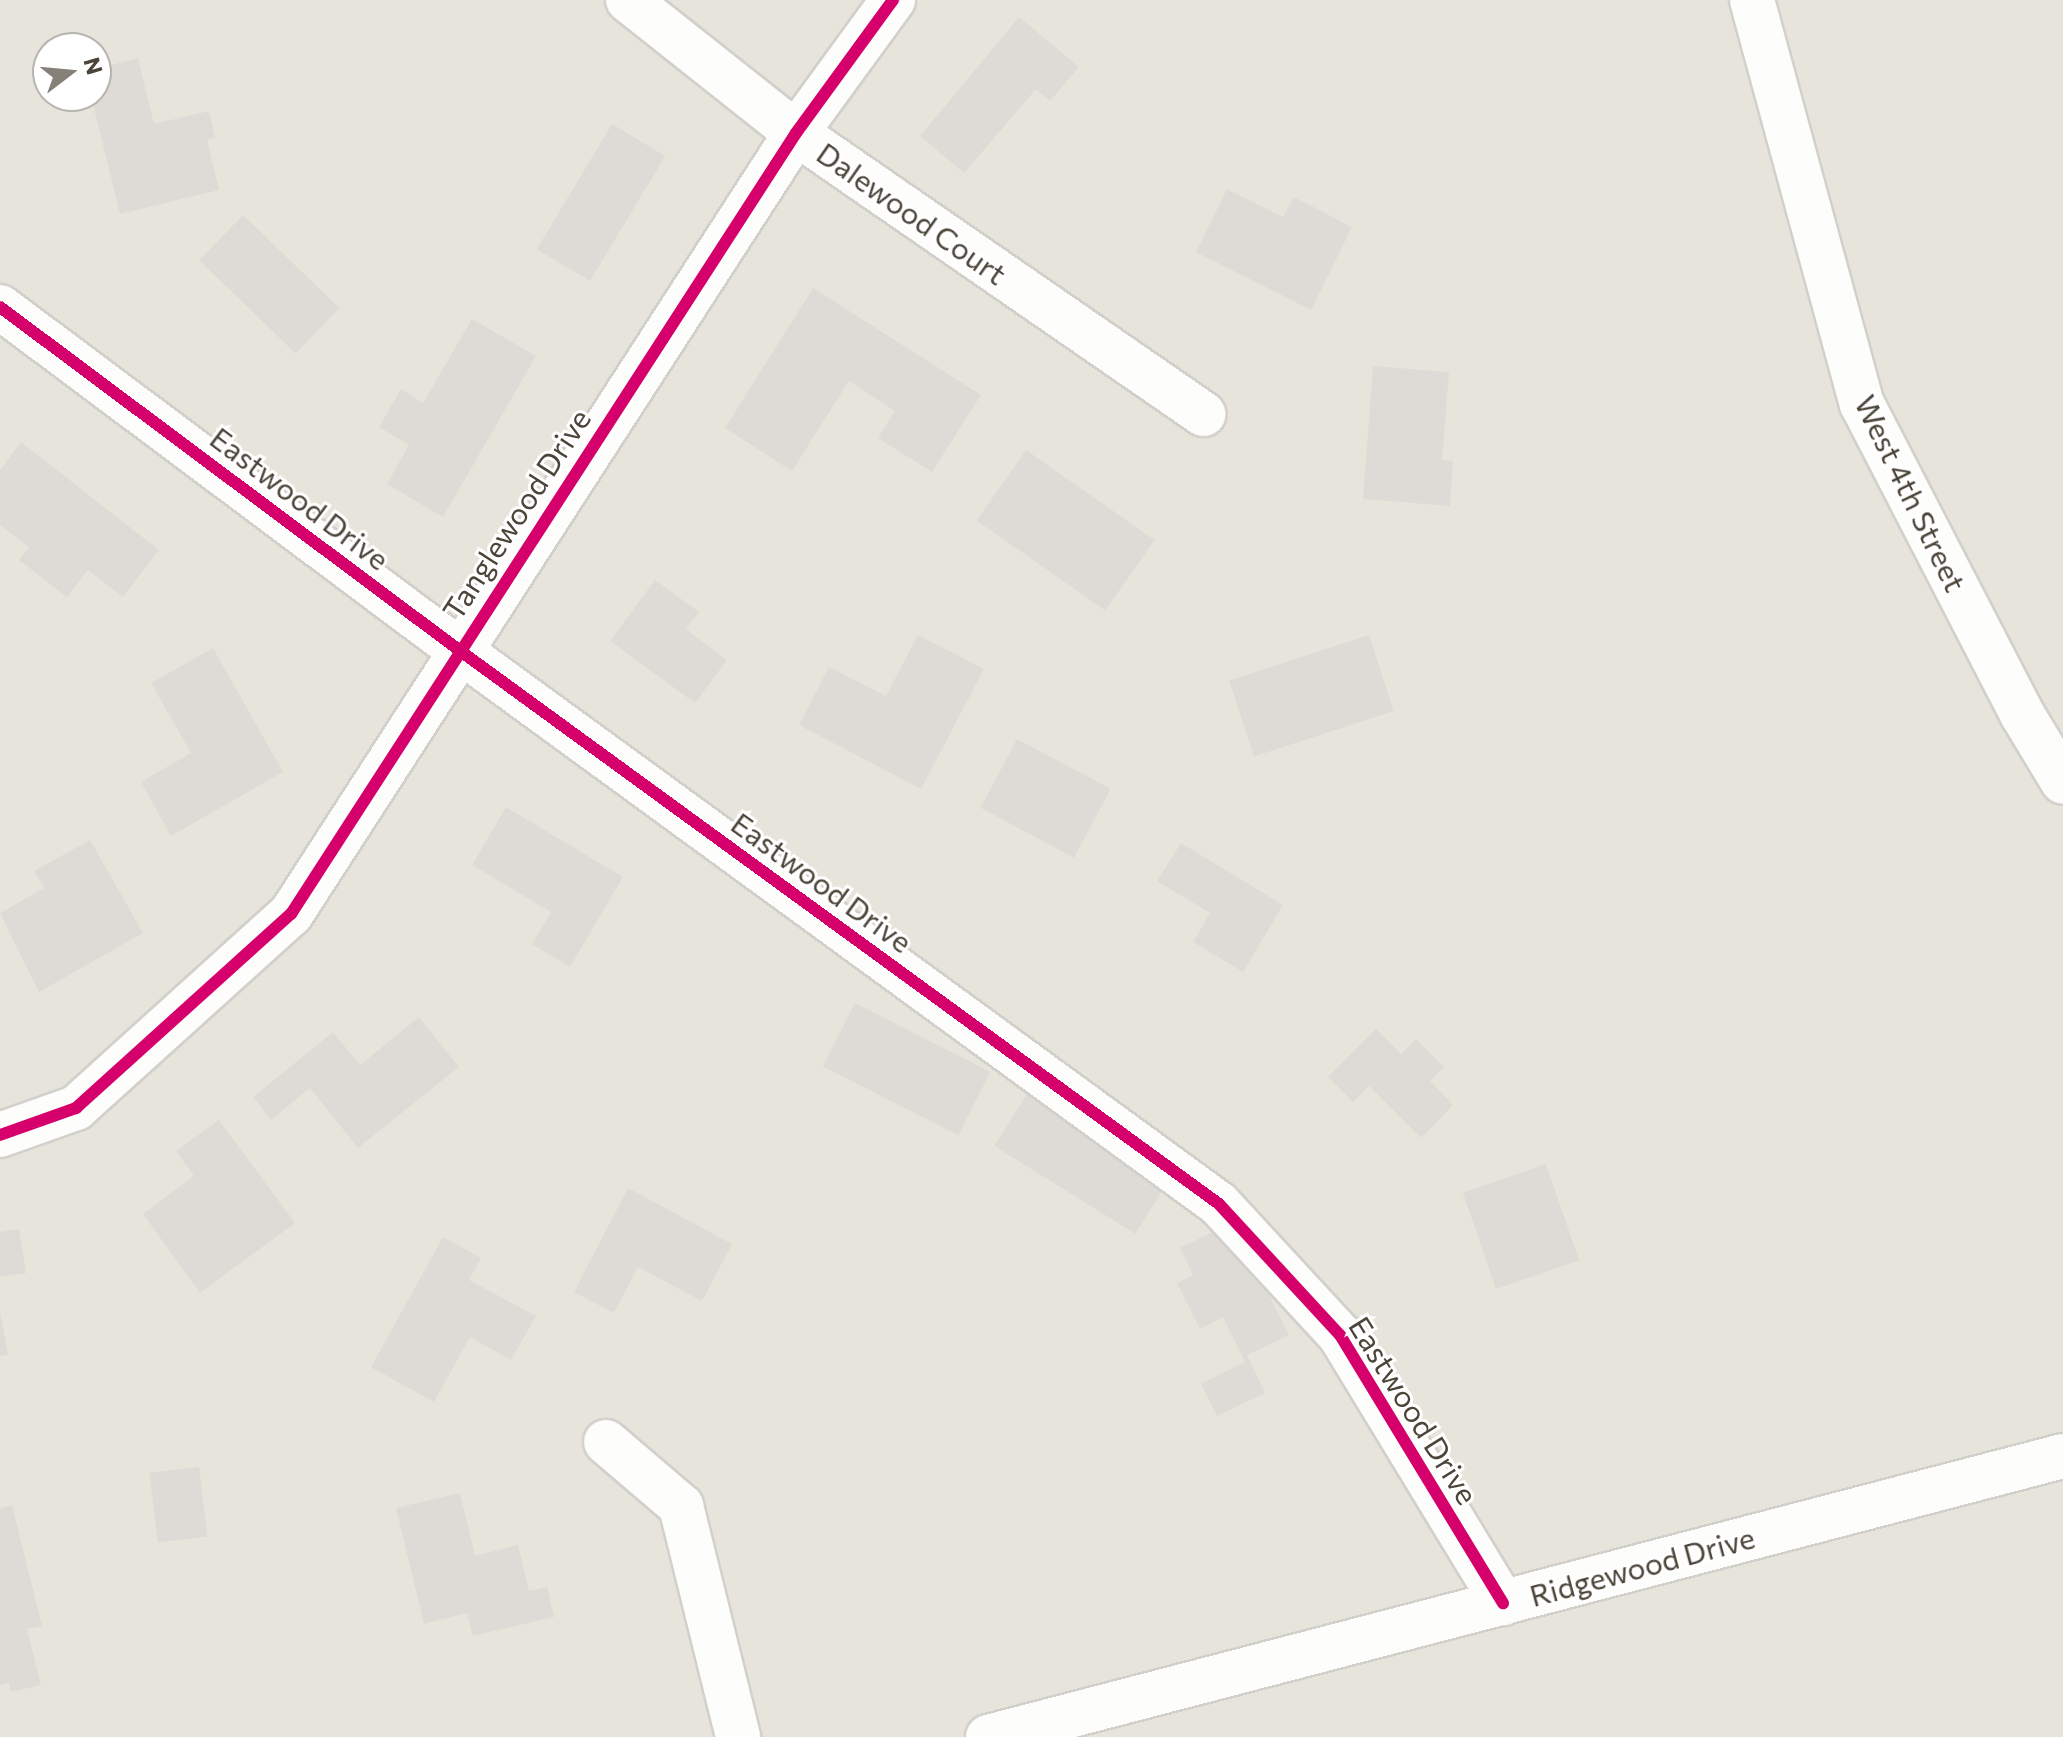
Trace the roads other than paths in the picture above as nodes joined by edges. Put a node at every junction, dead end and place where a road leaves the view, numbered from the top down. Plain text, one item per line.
1 (628, 0) edge
2 (893, 0) edge
3 (1752, 0) edge
4 (796, 133) junction
5 (0, 307) edge
6 (1203, 414) dead end
7 (459, 650) junction
8 (2063, 782) edge
9 (0, 1135) edge
10 (606, 1442) dead end
11 (2063, 1456) edge
12 (1503, 1603) junction
13 (738, 1737) edge
14 (988, 1737) edge

1 - 4 street, Dalewood Court
2 - 4 street, Tanglewood Drive
3 - 8 street, West 4th Street
4 - 6 street, Dalewood Court
4 - 7 street, Tanglewood Drive
5 - 7 street, Eastwood Drive
7 - 9 street, Tanglewood Drive
7 - 12 street, Eastwood Drive
10 - 13 street
11 - 12 street, Ridgewood Drive
12 - 14 street, Ridgewood Drive

